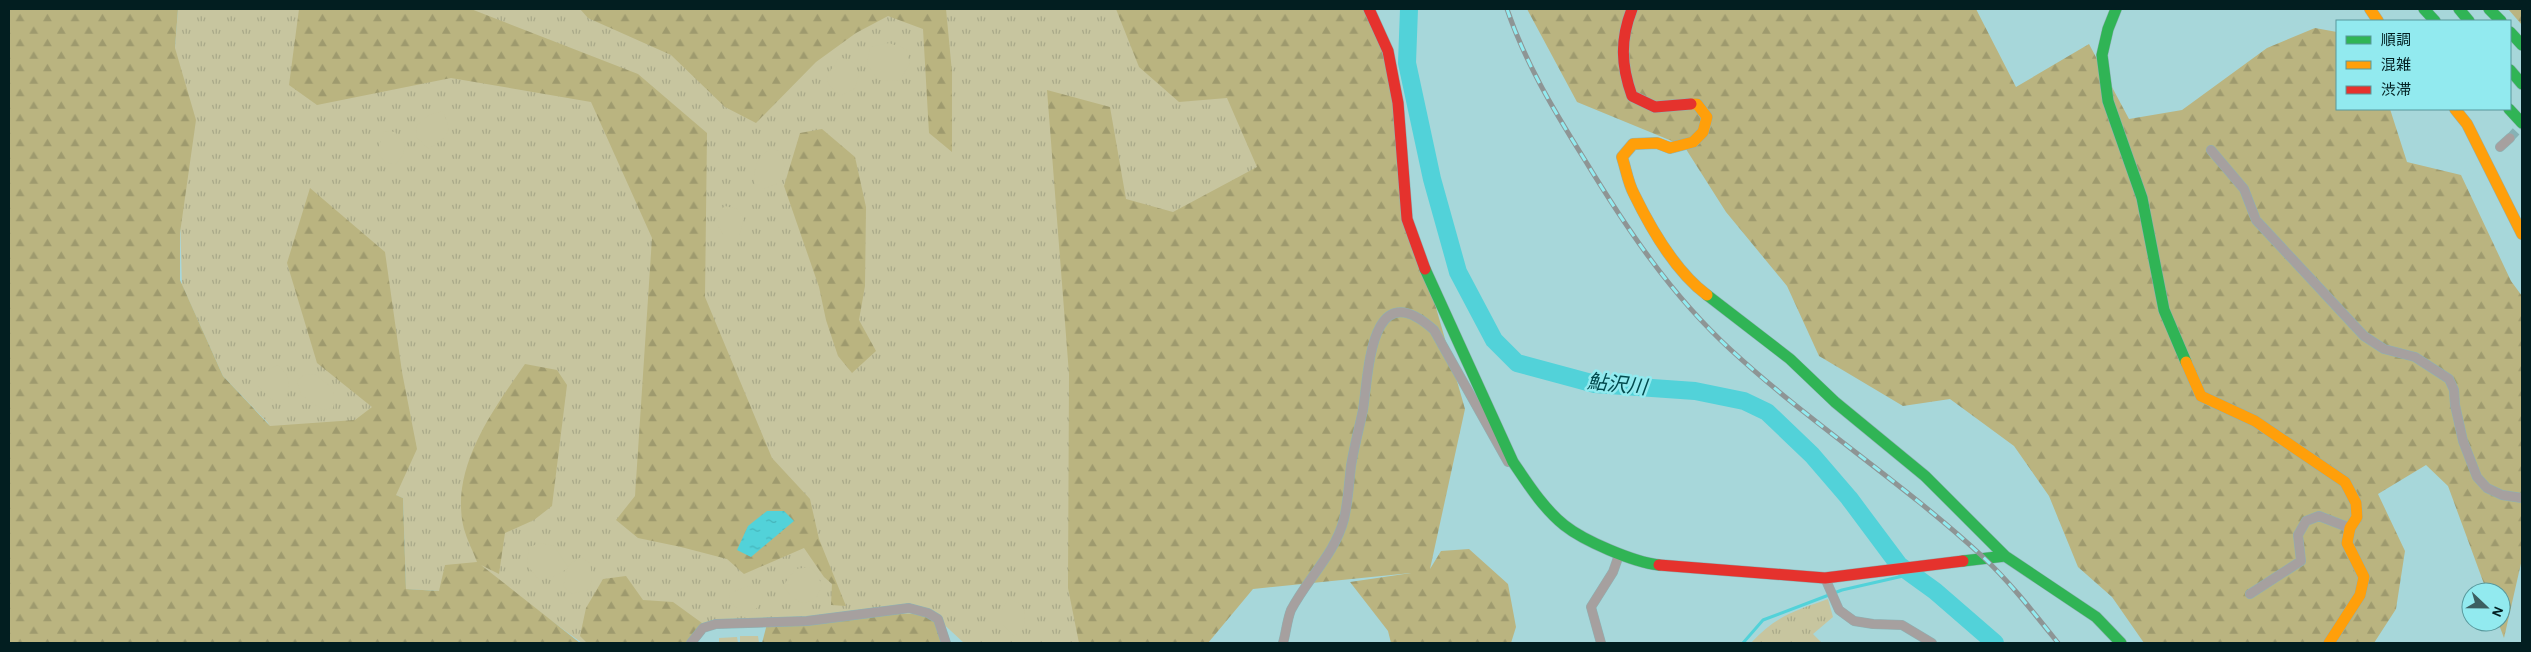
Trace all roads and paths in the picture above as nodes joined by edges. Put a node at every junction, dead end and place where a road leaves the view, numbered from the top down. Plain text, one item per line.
1 (1370, 9) edge
2 (1632, 9) edge
3 (2116, 9) edge
4 (2370, 9) edge
5 (2424, 9) edge
6 (2459, 9) edge
7 (2489, 9) edge
8 (2377, 20) edge
9 (2434, 20) edge
10 (2468, 20) edge
11 (2499, 20) edge
12 (2511, 33) edge
13 (2522, 46) edge
14 (2511, 71) edge
15 (2522, 84) edge
16 (2456, 110) edge
17 (2511, 110) edge
18 (2522, 123) edge
19 (2510, 138) tunnel mouth
20 (2500, 147) dead end
21 (2211, 150) dead end
22 (2522, 234) edge
23 (1532, 490) junction
24 (2522, 498) edge
25 (2350, 528) junction
26 (1619, 556) junction
27 (2005, 556) junction
28 (1825, 578) junction
29 (2250, 594) dead end
30 (691, 643) edge
31 (946, 643) edge
32 (1283, 643) edge
33 (1601, 643) edge
34 (1932, 643) edge
35 (2121, 643) edge
36 (2329, 643) edge

1 - 23 main road
2 - 27 main road
3 - 25 main road
4 - 8 main road
5 - 9 main road
6 - 10 main road
7 - 11 main road
12 - 13 main road
14 - 15 main road
16 - 22 main road
17 - 18 main road
19 - 20 street
21 - 24 street
23 - 26 main road
23 - 32 street
25 - 29 street
25 - 36 main road
26 - 28 main road
26 - 33 street
27 - 28 main road
27 - 35 main road
28 - 34 street
30 - 31 street

